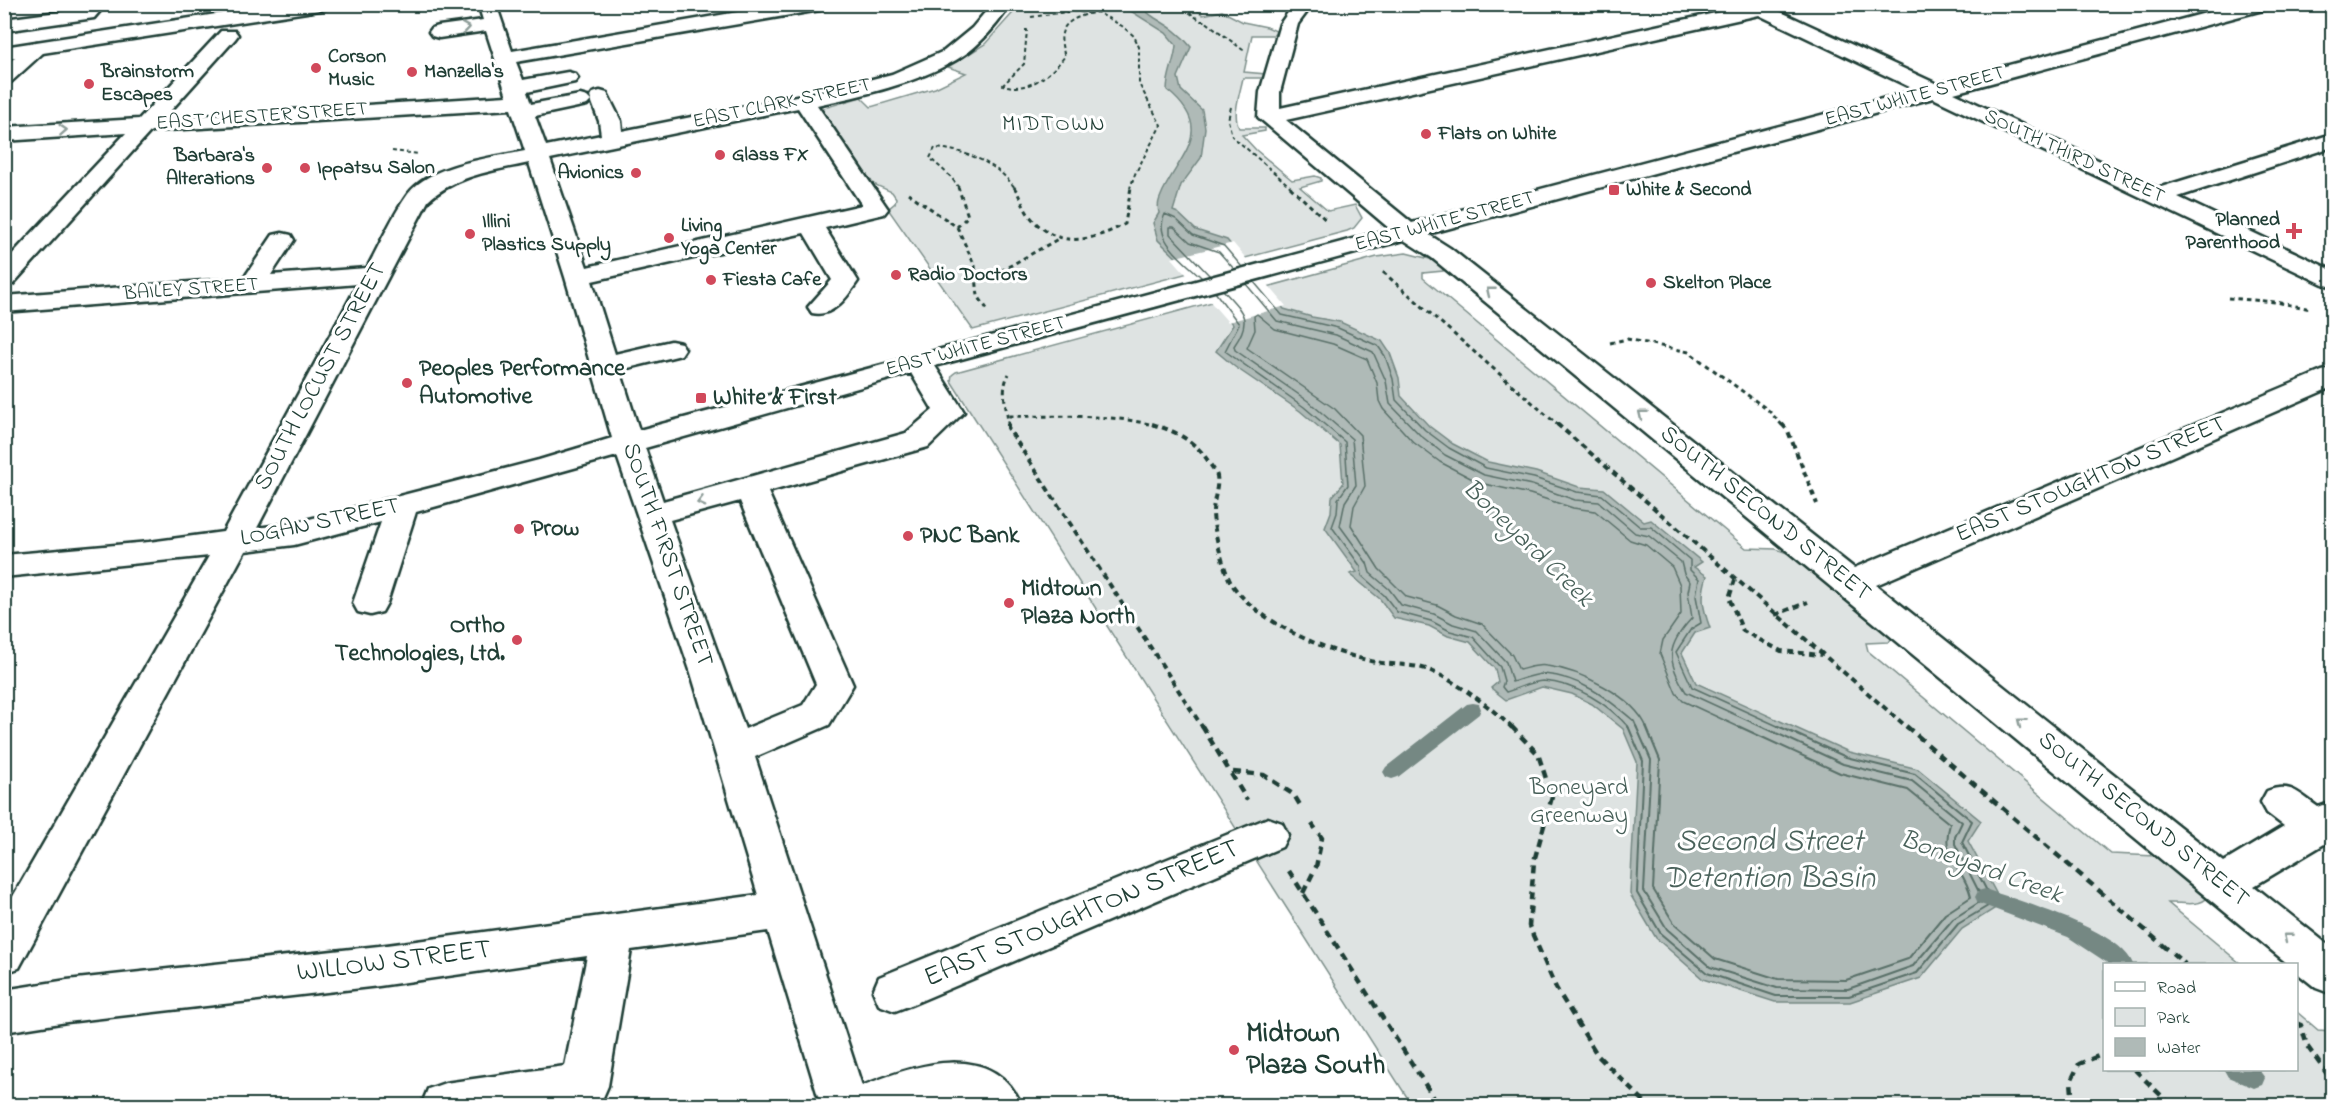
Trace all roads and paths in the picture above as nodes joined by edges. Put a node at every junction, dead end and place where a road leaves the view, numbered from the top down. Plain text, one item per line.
1 (20, 4) edge
2 (98, 4) edge
3 (320, 4) edge
4 (820, 4) edge
5 (1002, 4) edge
6 (1304, 4) edge
7 (2263, 4) edge
8 (1763, 6) edge
9 (1089, 13) junction
10 (490, 14) edge
11 (4, 16) edge
12 (1030, 17) dead end
13 (4, 25) edge
14 (1017, 29) dead end
15 (439, 32) dead end
16 (228, 35) dead end
17 (37, 48) junction
18 (4, 53) edge
19 (504, 58) junction
20 (4, 78) edge
21 (568, 78) dead end
22 (346, 91) dead end
23 (1936, 92) junction
24 (520, 100) junction
25 (804, 101) junction
26 (327, 113) junction
27 (1269, 117) junction
28 (148, 124) junction
29 (4, 134) edge
30 (612, 139) junction
31 (2332, 140) edge
32 (538, 154) junction
33 (904, 191) dead end
34 (2157, 196) junction
35 (811, 224) junction
36 (957, 227) junction
37 (1407, 231) junction
38 (1058, 239) junction
39 (282, 240) dead end
40 (1380, 270) dead end
41 (127, 274) dead end
42 (377, 276) junction
43 (578, 277) junction
44 (976, 277) junction
45 (4, 279) edge
46 (2332, 279) edge
47 (252, 285) junction
48 (110, 296) junction
49 (2228, 298) dead end
50 (4, 304) edge
51 (821, 307) dead end
52 (988, 311) dead end
53 (2321, 311) dead end
54 (1614, 342) dead end
55 (671, 349) dead end
56 (919, 362) junction
57 (604, 365) junction
58 (1018, 372) dead end
59 (2332, 377) edge
60 (1009, 416) junction
61 (628, 443) junction
62 (750, 488) junction
63 (402, 506) junction
64 (1821, 512) dead end
65 (652, 515) junction
66 (233, 543) junction
67 (4, 566) edge
68 (1735, 580) junction
69 (1850, 583) junction
70 (370, 603) dead end
71 (1822, 655) junction
72 (733, 750) junction
73 (2281, 802) dead end
74 (2325, 823) edge
75 (1268, 836) junction
76 (2222, 884) junction
77 (783, 910) junction
78 (613, 933) junction
79 (4, 954) edge
80 (2184, 963) edge
81 (2332, 974) edge
82 (895, 991) dead end
83 (4, 1011) edge
84 (2298, 1024) edge
85 (2103, 1055) edge
86 (2136, 1071) edge
87 (2332, 1081) edge
88 (445, 1106) edge
89 (845, 1106) edge
90 (870, 1106) edge
91 (998, 1106) edge
92 (1439, 1106) edge
93 (1649, 1106) edge
94 (2073, 1106) edge
95 (2172, 1106) edge

1 - 11 street
2 - 13 street
3 - 17 street
4 - 19 street
5 - 25 street, EAST CLARK STREET
6 - 27 street
7 - 23 street, EAST WHITE STREET
8 - 23 street, SOUTH THIRD STREET
8 - 27 street
9 - 12 path
9 - 14 path
9 - 38 path
15 -> 10 street
10 - 19 street, SOUTH FIRST STREET
16 - 28 street
17 - 18 street
17 - 20 street
19 - 24 street, SOUTH FIRST STREET
21 - 24 street
22 - 26 street
23 - 34 street, SOUTH THIRD STREET
23 - 37 street, EAST WHITE STREET
24 - 26 street, EAST CHESTER STREET
24 - 30 street
24 - 32 street, SOUTH FIRST STREET
25 - 30 street, EAST CLARK STREET
25 - 35 street
26 - 28 street, EAST CHESTER STREET
27 - 37 street, SOUTH SECOND STREET
29 -> 28 street, EAST CHESTER STREET
28 - 45 street
30 - 32 street, EAST CLARK STREET
31 - 34 street
32 - 42 street, SOUTH LOCUST STREET
32 - 43 street, SOUTH FIRST STREET
33 - 36 path
34 - 46 street, SOUTH THIRD STREET
35 - 43 street
35 - 51 street
36 - 38 path
36 - 44 path
37 - 56 street, EAST WHITE STREET
69 -> 37 street, SOUTH SECOND STREET
38 - 44 path
39 - 47 street
40 - 68 path
41 - 48 street
42 - 47 street, BAILEY STREET
42 - 66 street, SOUTH LOCUST STREET
43 - 57 street, SOUTH FIRST STREET
44 - 52 path
47 - 48 street, BAILEY STREET
48 - 50 street, BAILEY STREET
49 - 53 path
54 - 64 path
55 - 57 street
56 - 61 street, EAST WHITE STREET
56 - 62 street
57 - 61 street, SOUTH FIRST STREET
58 - 60 path
59 - 69 street, EAST STOUGHTON STREET
60 - 75 path
60 - 93 path
61 - 63 street, LOGAN STREET
61 - 65 street, SOUTH FIRST STREET
62 -> 65 street
62 - 72 street
63 - 66 street, LOGAN STREET
63 - 70 street
65 - 72 street, SOUTH FIRST STREET
66 - 67 street, LOGAN STREET
66 - 79 street, SOUTH LOCUST STREET
68 - 71 path
68 - 71 path
76 -> 69 street, SOUTH SECOND STREET
71 - 80 path
72 - 77 street, SOUTH FIRST STREET
73 - 74 street
74 - 76 street
75 - 82 street, EAST STOUGHTON STREET
75 - 92 path
81 -> 76 street, SOUTH SECOND STREET
77 - 78 street, WILLOW STREET
77 - 89 street, SOUTH FIRST STREET
78 - 83 street, WILLOW STREET
78 - 88 street
84 - 87 path
85 - 94 path
86 - 95 path
90 - 91 street

